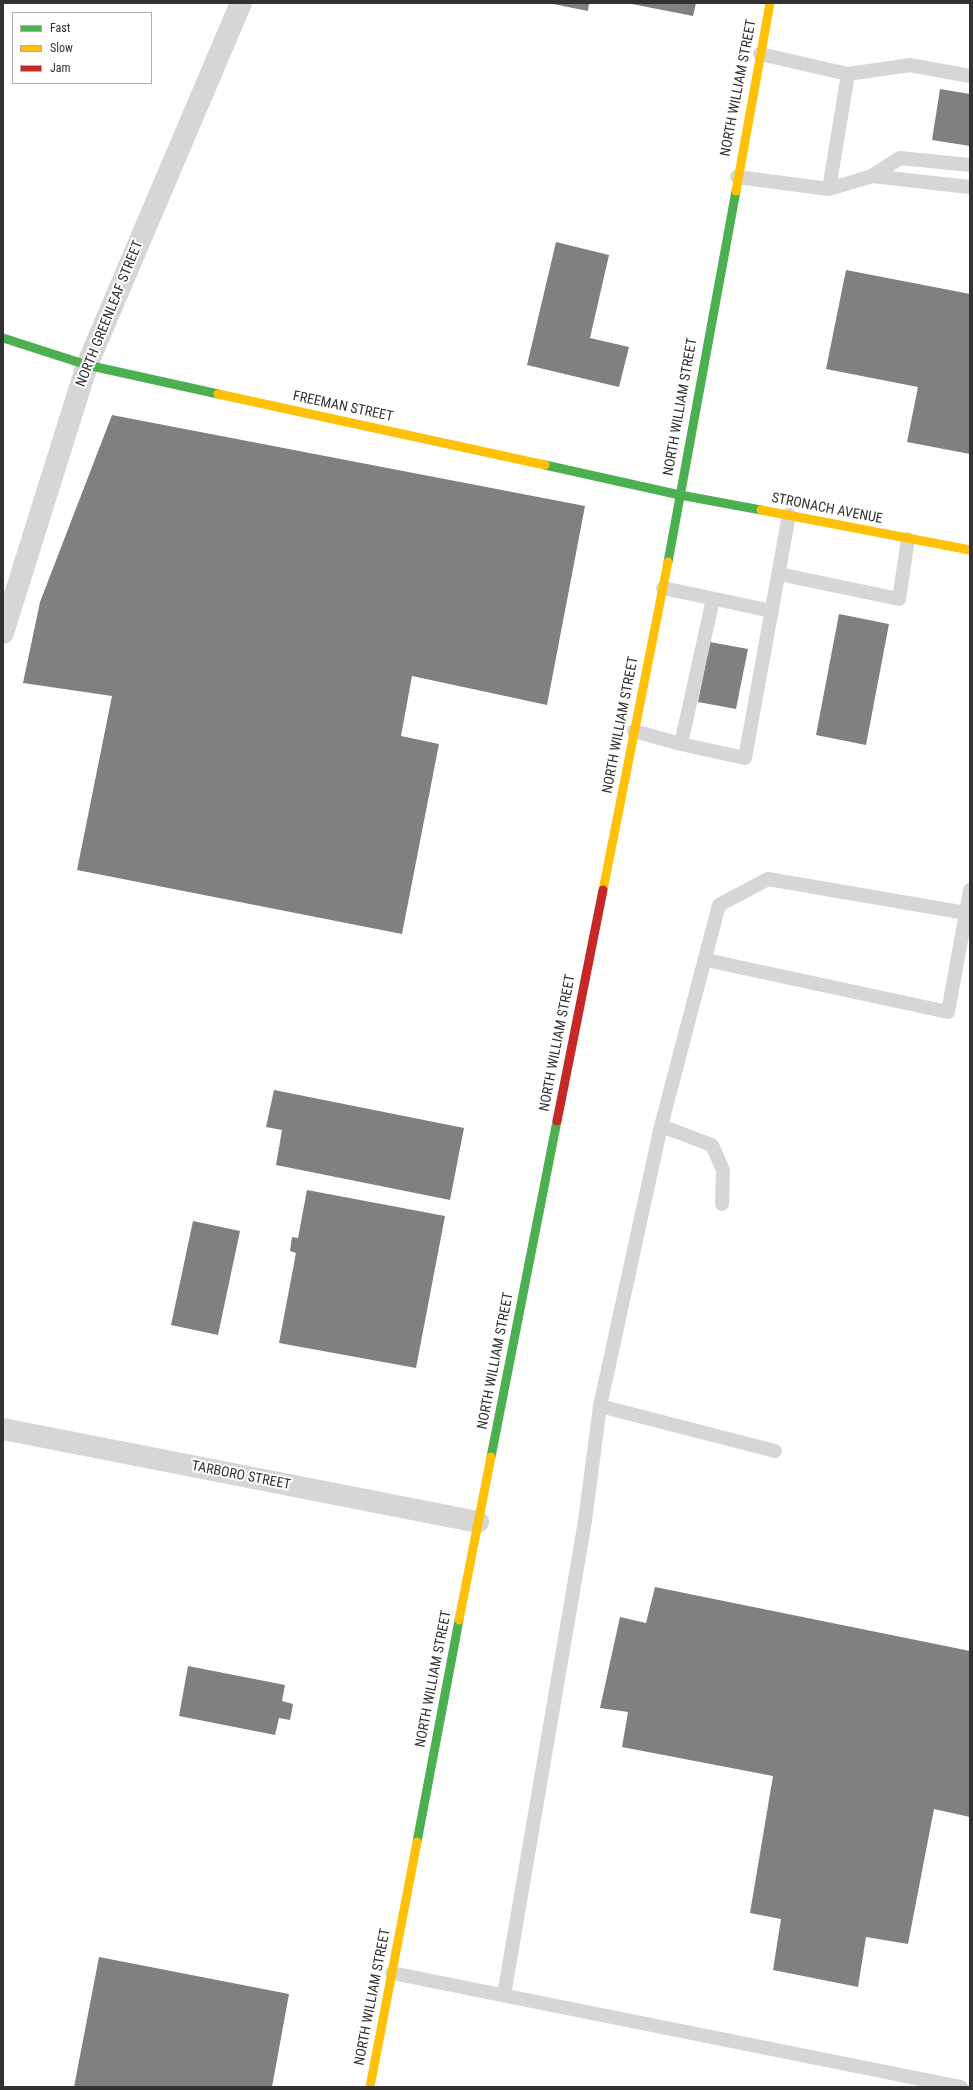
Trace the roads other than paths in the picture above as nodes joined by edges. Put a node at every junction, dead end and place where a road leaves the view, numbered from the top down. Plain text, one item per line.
1 (241, 3) edge
2 (770, 3) edge
3 (760, 54) junction
4 (848, 74) junction
5 (970, 76) edge
6 (970, 165) edge
7 (872, 176) junction
8 (737, 177) junction
9 (970, 187) edge
10 (829, 188) junction
11 (3, 338) edge
12 (87, 365) junction
13 (680, 495) junction
14 (788, 516) junction
15 (908, 539) junction
16 (970, 550) edge
17 (779, 574) junction
18 (662, 588) junction
19 (713, 599) junction
20 (772, 611) junction
21 (3, 633) edge
22 (634, 731) junction
23 (681, 744) junction
24 (970, 890) edge
25 (968, 913) edge
26 (706, 960) junction
27 (661, 1126) junction
28 (722, 1204) dead end
29 (600, 1406) junction
30 (3, 1429) edge
31 (775, 1451) dead end
32 (478, 1522) junction
33 (392, 1973) junction
34 (504, 1995) junction
35 (370, 2087) edge
36 (961, 2087) edge

1 - 12 street, NORTH GREENLEAF STREET
2 - 3 main road, NORTH WILLIAM STREET
3 - 4 lane
3 - 8 main road, NORTH WILLIAM STREET
4 - 5 lane
4 - 10 lane
6 - 7 lane
7 - 9 lane
7 - 10 lane
8 - 10 lane
8 - 13 main road, NORTH WILLIAM STREET
11 - 12 main road, FREEMAN STREET
12 - 13 main road, FREEMAN STREET
12 - 21 street, NORTH GREENLEAF STREET
13 - 14 main road, STRONACH AVENUE
13 - 18 main road, NORTH WILLIAM STREET
14 - 15 main road, STRONACH AVENUE
14 - 17 lane
15 - 16 main road, STRONACH AVENUE
15 - 17 lane
17 - 20 lane
18 - 19 lane
18 - 22 main road, NORTH WILLIAM STREET
19 - 20 lane
19 - 23 lane
20 - 23 lane
22 - 23 lane
22 - 32 main road, NORTH WILLIAM STREET
24 - 25 lane
25 - 26 lane
25 - 26 lane
26 - 27 lane
27 - 28 lane
27 - 29 lane
29 - 31 lane
29 - 34 lane
30 - 32 street, TARBORO STREET
32 - 33 main road, NORTH WILLIAM STREET
33 - 34 lane
33 - 35 main road, NORTH WILLIAM STREET
34 - 36 lane

